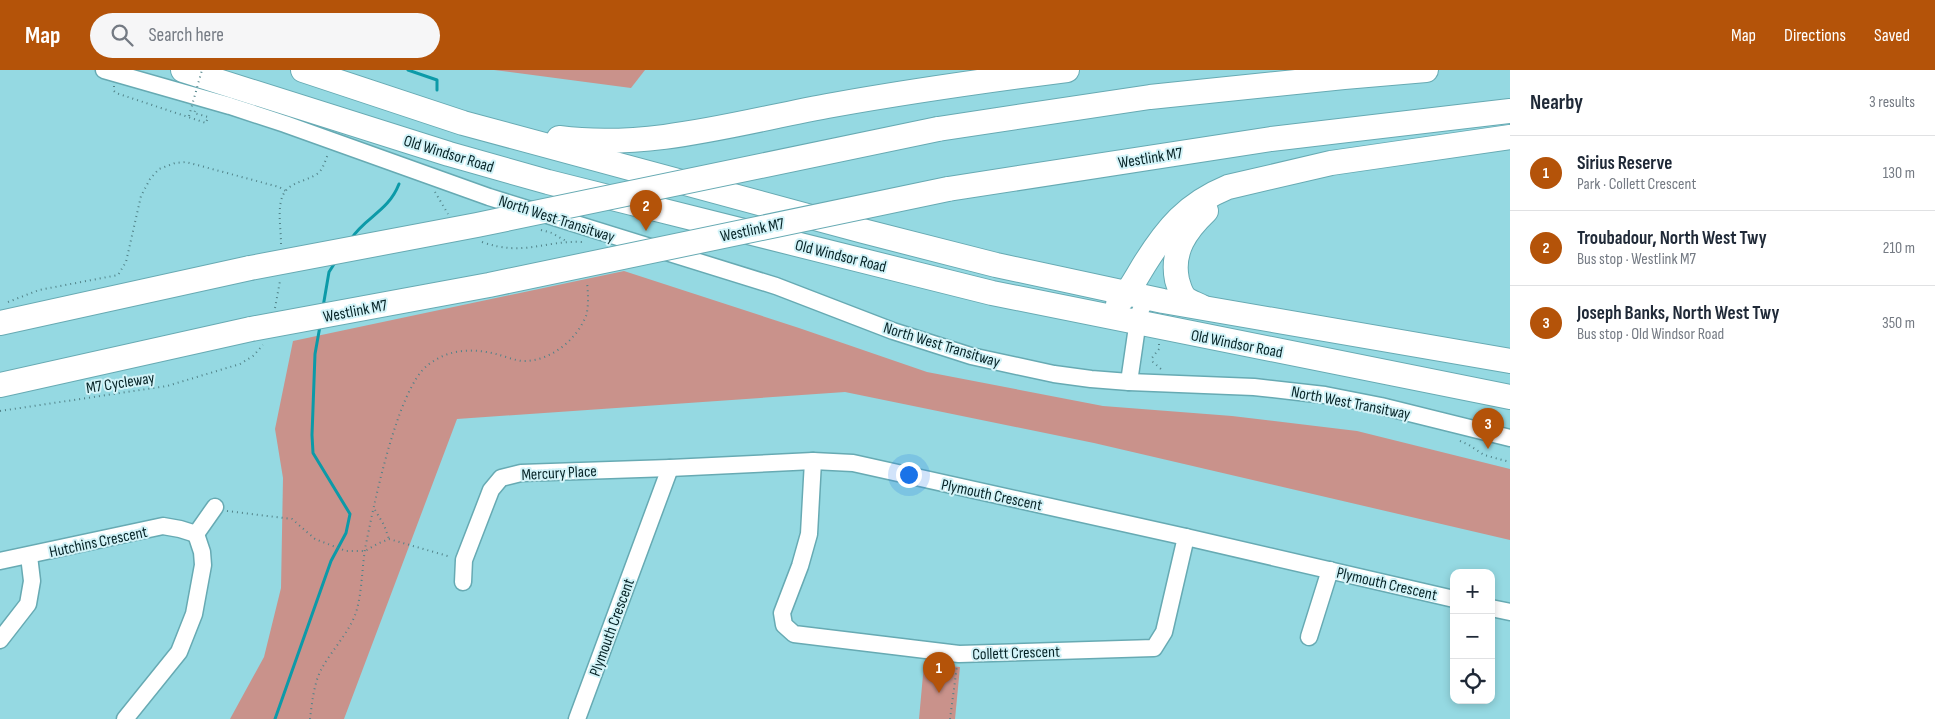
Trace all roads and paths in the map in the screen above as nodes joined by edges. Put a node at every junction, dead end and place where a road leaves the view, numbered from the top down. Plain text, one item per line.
1 (104, 70) edge
2 (183, 70) edge
3 (202, 70) edge
4 (303, 70) edge
5 (1067, 70) edge
6 (1426, 70) edge
7 (116, 93) dead end
8 (1510, 111) edge
9 (194, 113) dead end
10 (188, 116) junction
11 (464, 123) junction
12 (1510, 137) edge
13 (330, 150) dead end
14 (1330, 163) junction
15 (286, 191) junction
16 (586, 242) dead end
17 (586, 246) dead end
18 (281, 247) dead end
19 (587, 274) dead end
20 (280, 279) dead end
21 (1128, 293) junction
22 (1151, 298) junction
23 (275, 306) dead end
24 (1205, 308) junction
25 (1073, 310) junction
26 (4, 313) edge
27 (1138, 323) junction
28 (1159, 349) dead end
29 (1510, 361) edge
30 (240, 364) dead end
31 (1167, 371) dead end
32 (1129, 382) junction
33 (0, 385) edge
34 (1510, 397) edge
35 (0, 411) edge
36 (1510, 438) edge
37 (813, 461) junction
38 (670, 468) junction
39 (215, 507) joint
40 (375, 510) junction
41 (196, 534) junction
42 (1186, 537) junction
43 (389, 539) junction
44 (365, 551) junction
45 (29, 556) junction
46 (464, 560) junction
47 (0, 561) edge
48 (1330, 570) junction
49 (463, 582) dead end
50 (1450, 598) edge
51 (1495, 609) edge
52 (1510, 612) edge
53 (1309, 637) dead end
54 (0, 640) edge
55 (959, 654) junction
56 (125, 719) edge
57 (310, 719) edge
58 (577, 719) edge
59 (950, 719) edge

1 - 32 street, North West Transitway
2 - 25 highway, Old Windsor Road
3 - 10 path, bridge
4 - 11 highway, Old Windsor Road
5 - 11 highway
6 - 26 highway, bridge
7 - 10 path
8 - 33 highway, Westlink M7, bridge
9 - 10 path
11 - 21 highway, Old Windsor Road
12 - 14 highway
13 - 15 path
14 - 21 highway
14 - 24 highway
15 - 18 path
15 - 26 path
16 - 17 path
19 - 40 path
20 - 23 path
21 - 22 highway, Old Windsor Road
21 - 25 highway
22 - 24 highway, Old Windsor Road
22 - 27 street
24 - 29 highway, Old Windsor Road
25 - 27 highway, Old Windsor Road
27 - 32 street
27 - 34 highway, Old Windsor Road
28 - 31 path
30 - 35 path, M7 Cycleway
32 - 36 street, North West Transitway
37 - 38 street, Plymouth Crescent
37 - 42 street, Plymouth Crescent
37 - 55 street, Collett Crescent
38 - 46 street, Mercury Place
38 - 58 street, Plymouth Crescent
39 - 41 street
39 - 44 path
40 - 43 path
40 - 44 path
41 - 45 street, Hutchins Crescent
41 - 56 street
42 - 48 street, Plymouth Crescent
42 - 55 street, Collett Crescent
43 - 44 path
43 - 46 path
44 - 57 path
45 - 47 street, Hutchins Crescent
45 - 54 street
46 - 49 street, Mercury Place
48 - 50 street, Plymouth Crescent
48 - 53 street
51 - 52 street
55 - 59 path

